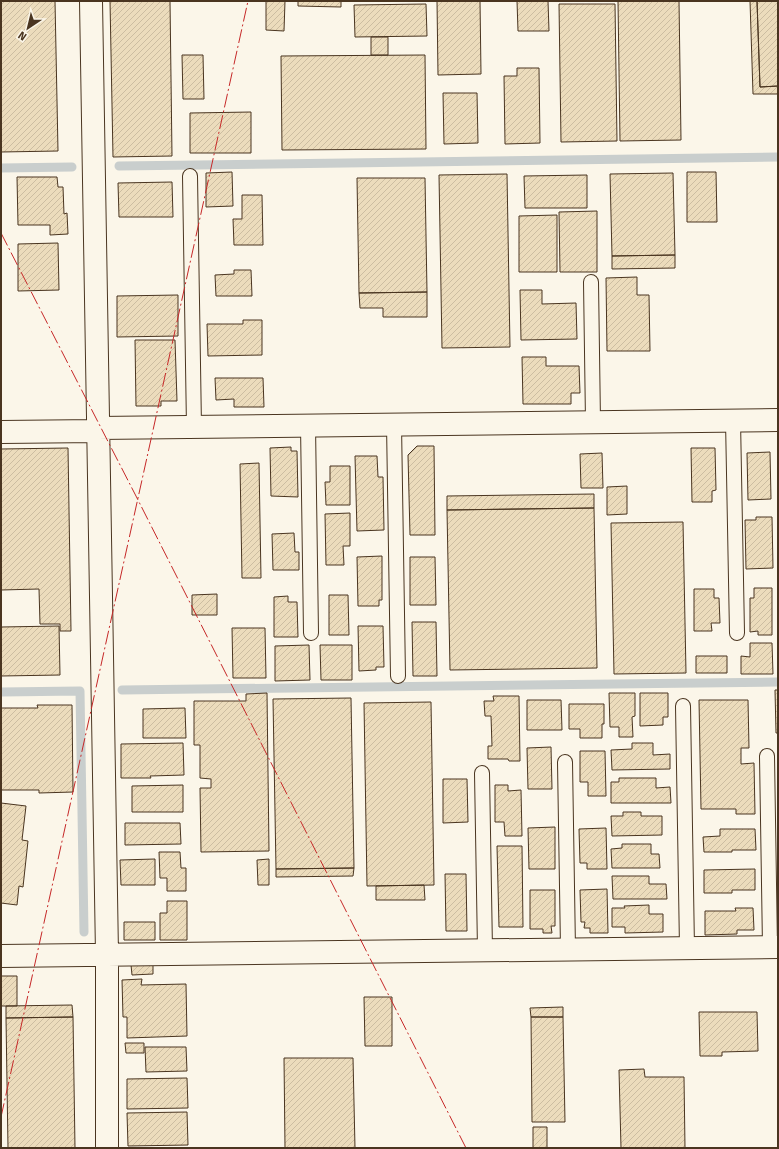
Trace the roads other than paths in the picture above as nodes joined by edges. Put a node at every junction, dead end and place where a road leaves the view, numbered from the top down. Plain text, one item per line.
1 (91, 1) edge
2 (190, 176) dead end
3 (591, 282) dead end
4 (733, 420) junction
5 (778, 420) edge
6 (593, 422) junction
7 (394, 424) junction
8 (308, 425) junction
9 (194, 426) junction
10 (97, 429) junction
11 (1, 432) edge
12 (311, 633) dead end
13 (736, 633) dead end
14 (398, 676) dead end
15 (683, 706) dead end
16 (767, 756) dead end
17 (565, 762) dead end
18 (482, 773) dead end
19 (774, 947) edge
20 (687, 948) junction
21 (568, 949) junction
22 (485, 950) junction
23 (107, 954) junction
24 (1, 956) edge
25 (107, 1148) edge

1 - 10 street
2 - 9 lane
3 - 6 lane
4 - 5 street
4 - 6 street
4 - 13 lane
6 - 7 street
7 - 8 street
7 - 14 lane
8 - 9 street
8 - 12 lane
9 - 10 street
10 - 11 street
10 - 23 street
15 - 20 lane
16 - 19 lane
17 - 21 lane
18 - 22 lane
19 - 20 street
20 - 21 street
21 - 22 street
22 - 23 street
23 - 24 street
23 - 25 street

